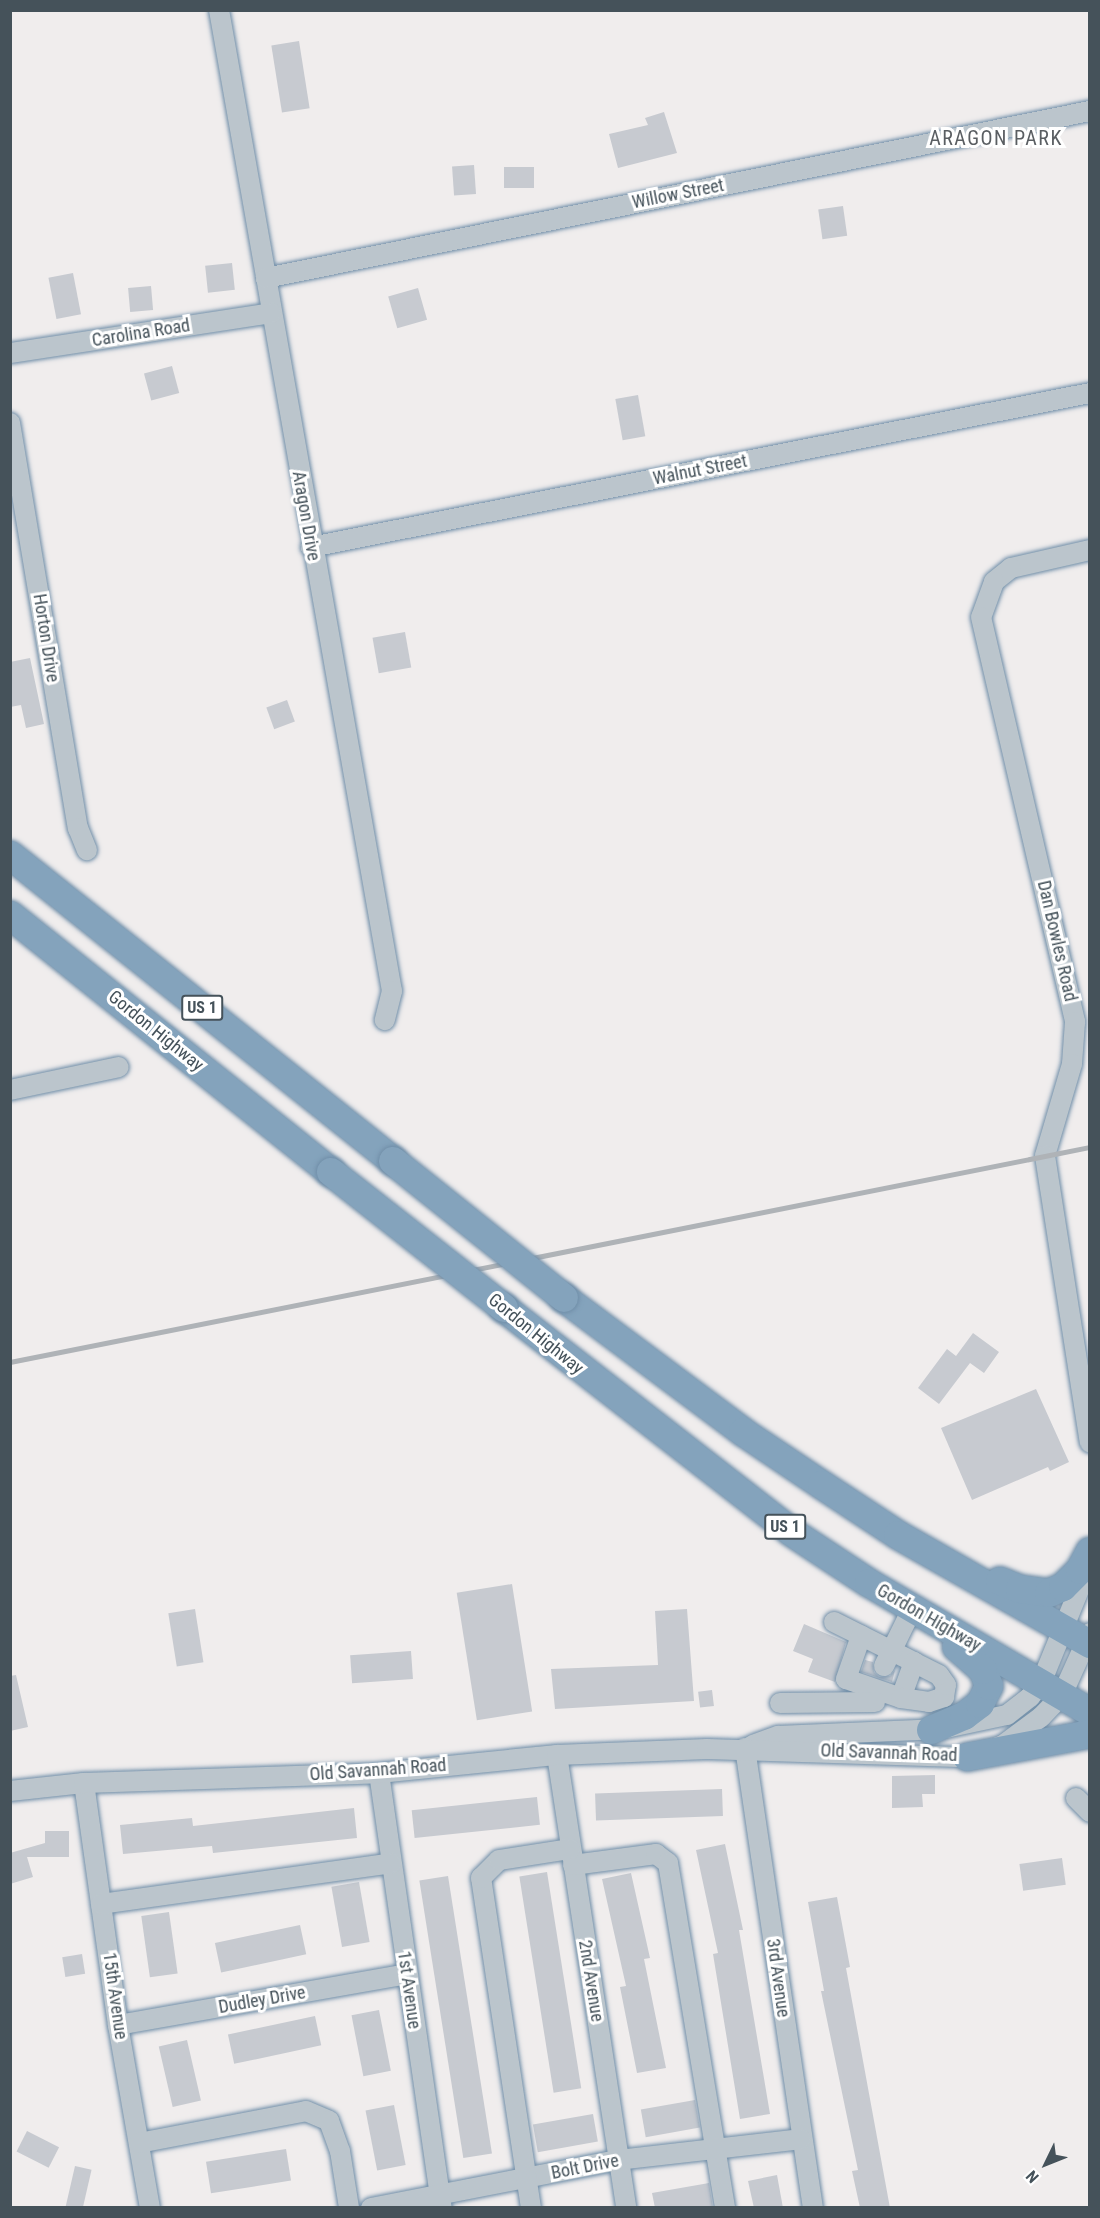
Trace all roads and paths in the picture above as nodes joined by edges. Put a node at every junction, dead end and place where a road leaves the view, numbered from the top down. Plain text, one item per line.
1 (219, 10) edge
2 (1089, 111) edge
3 (266, 278) junction
4 (271, 313) junction
5 (10, 353) edge
6 (1089, 393) edge
7 (10, 423) edge
8 (311, 547) junction
9 (1089, 550) edge
10 (87, 850) dead end
11 (10, 855) edge
12 (10, 915) edge
13 (384, 1020) dead end
14 (119, 1067) dead end
15 (10, 1090) edge
16 (1089, 1442) edge
17 (924, 1551) junction
18 (1089, 1551) edge
19 (1089, 1563) edge
20 (912, 1609) junction
21 (834, 1622) dead end
22 (861, 1636) junction
23 (1081, 1637) edge
24 (914, 1662) junction
25 (881, 1678) junction
26 (1051, 1689) junction
27 (901, 1698) junction
28 (780, 1703) dead end
29 (1089, 1712) edge
30 (931, 1730) junction
31 (878, 1733) junction
32 (1089, 1734) edge
33 (745, 1749) junction
34 (557, 1755) junction
35 (967, 1757) junction
36 (379, 1773) junction
37 (84, 1783) junction
38 (10, 1791) edge
39 (572, 1857) junction
40 (391, 1863) junction
41 (101, 1904) junction
42 (406, 1974) junction
43 (118, 2025) junction
44 (801, 2139) junction
45 (139, 2143) junction
46 (716, 2149) junction
47 (618, 2160) junction
48 (526, 2178) junction
49 (441, 2201) edge
50 (150, 2208) edge
51 (349, 2208) edge
52 (371, 2208) edge
53 (531, 2208) edge
54 (626, 2208) edge
55 (726, 2208) edge
56 (813, 2208) edge

1 - 3 street, Aragon Drive
2 - 3 street, Willow Street
3 - 4 street, Aragon Drive
4 - 5 street, Carolina Road
4 - 8 street, Aragon Drive
6 - 8 street, Walnut Street
7 - 10 street, Horton Drive
8 - 13 street, Aragon Drive
9 - 16 street, Dan Bowles Road
11 - 17 highway, US 1, bridge
12 - 20 highway, Gordon Highway / US 1, bridge
14 - 15 street
17 - 18 highway
17 - 23 highway, US 1
19 - 23 street
20 - 25 street
20 - 26 highway, Gordon Highway / US 1
20 - 30 highway
21 - 22 street
22 - 25 street
22 - 25 street
23 - 26 street, Old Savannah Road
23 - 26 street, Old Savannah Road
24 - 25 street
24 - 27 street
24 - 27 street
25 - 27 street
25 - 28 street
25 - 31 street
26 - 29 highway, Gordon Highway / US 1
26 - 30 street, Old Savannah Road
26 - 35 street, Old Savannah Road
30 - 31 street, Old Savannah Road
31 - 33 street, Old Savannah Road
32 - 35 highway
33 - 34 street, Old Savannah Road
33 - 35 street, Old Savannah Road
33 - 44 street, 3rd Avenue
34 - 36 street, Old Savannah Road
34 - 39 street, 2nd Avenue
36 - 37 street, Old Savannah Road
36 - 40 street, 1st Avenue
37 - 38 street, Old Savannah Road
37 - 41 street, 15th Avenue
39 - 46 street
39 - 47 street, 2nd Avenue
39 - 48 street
40 - 41 street
40 - 42 street, 1st Avenue
41 - 43 street, 15th Avenue
42 - 43 street, Dudley Drive
42 - 49 street, 1st Avenue
43 - 45 street, 15th Avenue
44 - 46 street, Bolt Drive
44 - 56 street, 3rd Avenue
45 - 50 street, 15th Avenue
45 - 51 street
46 - 47 street, Bolt Drive
46 - 55 street
47 - 48 street, Bolt Drive
47 - 54 street, 2nd Avenue
48 - 49 street, Bolt Drive
48 - 53 street
49 - 52 street, Bolt Drive

